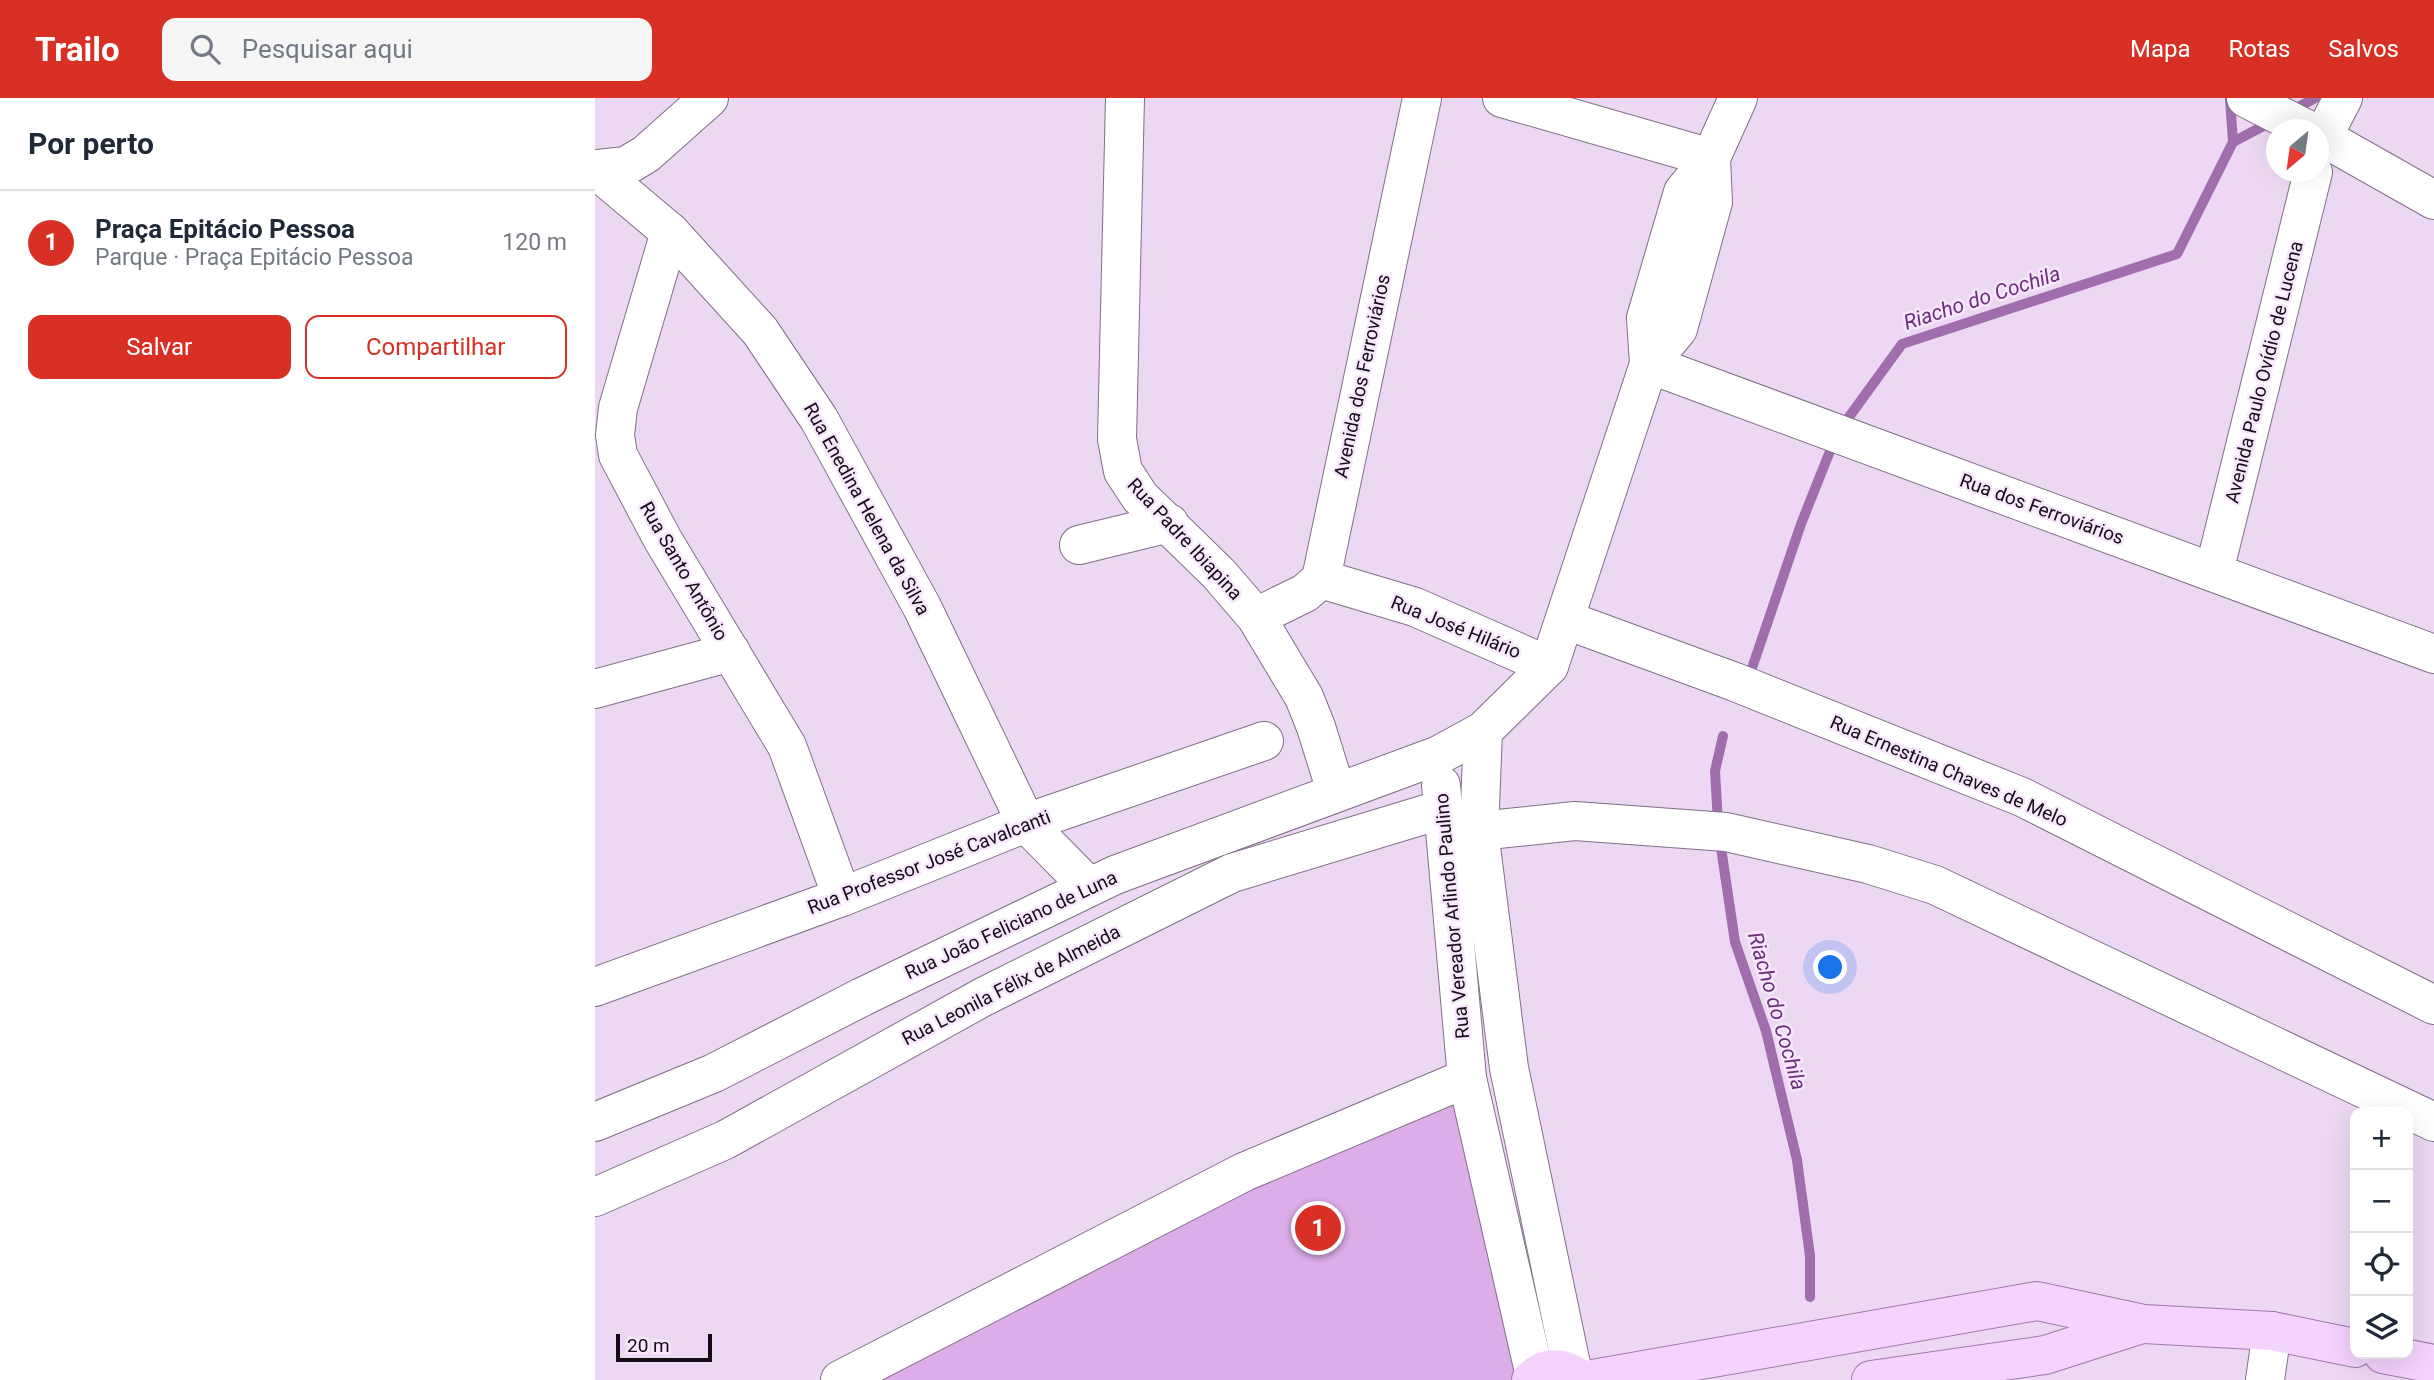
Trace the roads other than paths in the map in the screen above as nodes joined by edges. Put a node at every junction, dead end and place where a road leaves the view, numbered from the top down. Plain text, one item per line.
1 (709, 98) edge
2 (1125, 98) edge
3 (1422, 98) edge
4 (1502, 98) edge
5 (1738, 98) edge
6 (2246, 98) edge
7 (2343, 98) edge
8 (2279, 119) edge
9 (2329, 121) edge
10 (2329, 149) edge
11 (1711, 158) junction
12 (596, 169) edge
13 (2307, 182) edge
14 (2434, 200) edge
15 (670, 232) junction
16 (1649, 364) junction
17 (1168, 523) junction
18 (1079, 545) dead end
19 (2214, 572) junction
20 (1321, 579) junction
21 (1256, 617) junction
22 (1566, 620) junction
23 (731, 652) junction
24 (2434, 654) edge
25 (1549, 666) junction
26 (595, 689) edge
27 (1483, 732) junction
28 (1265, 741) dead end
29 (1441, 785) junction
30 (1336, 791) junction
31 (1027, 823) junction
32 (1479, 831) junction
33 (1088, 886) junction
34 (842, 897) junction
35 (595, 987) edge
36 (2434, 1005) edge
37 (1510, 1068) junction
38 (1467, 1078) junction
39 (595, 1122) edge
40 (2434, 1122) edge
41 (595, 1198) edge
42 (2144, 1324) junction
43 (2272, 1331) junction
44 (2350, 1347) edge
45 (2408, 1359) edge
46 (2434, 1364) edge
47 (1533, 1378) edge
48 (1580, 1378) edge
49 (840, 1380) edge
50 (1871, 1380) edge
51 (2265, 1380) edge

1 - 12 street
2 - 17 street, Rua Padre Ibiapina
3 - 20 street, Avenida dos Ferroviários
4 - 11 street
5 - 11 street
6 - 8 street
7 - 9 street, Avenida Paulo Ovídio de Lucena
10 - 14 street
11 - 16 street
12 - 15 street, Rua Enedina Helena da Silva
13 - 19 street, Avenida Paulo Ovídio de Lucena
15 - 23 street, Rua Santo Antônio
15 - 31 street, Rua Enedina Helena da Silva
16 - 19 street, Rua dos Ferroviários
16 - 22 street
17 - 18 street
17 - 21 street, Rua Padre Ibiapina
19 - 24 street, Rua dos Ferroviários
20 - 21 street
20 - 25 street, Rua José Hilário
21 - 30 street, Rua Padre Ibiapina
22 - 25 street
22 - 36 street, Rua Ernestina Chaves de Melo
23 - 26 street
23 - 34 street, Rua Santo Antônio
25 - 27 street
27 - 29 street
27 - 32 street, Rua Vereador Arlindo Paulino
28 - 31 street, Rua Professor José Cavalcanti
29 - 30 street, Rua João Feliciano de Luna
29 - 38 street, Rua Vereador Arlindo Paulino
29 - 41 street, Rua Leonila Félix de Almeida
30 - 33 street, Rua João Feliciano de Luna
31 - 33 street, Rua Enedina Helena da Silva
31 - 34 street, Rua Professor José Cavalcanti
32 - 37 street, Rua Vereador Arlindo Paulino
32 - 40 street
33 - 39 street, Rua João Feliciano de Luna
34 - 35 street, Rua Professor José Cavalcanti
37 - 38 street
37 - 48 street, Rua Vereador Arlindo Paulino
38 - 47 street, Rua Vereador Arlindo Paulino
38 - 49 street
42 - 43 main road
42 - 48 main road
42 - 50 main road
43 - 44 main road
43 - 51 street
45 - 46 main road
47 - 48 main road

